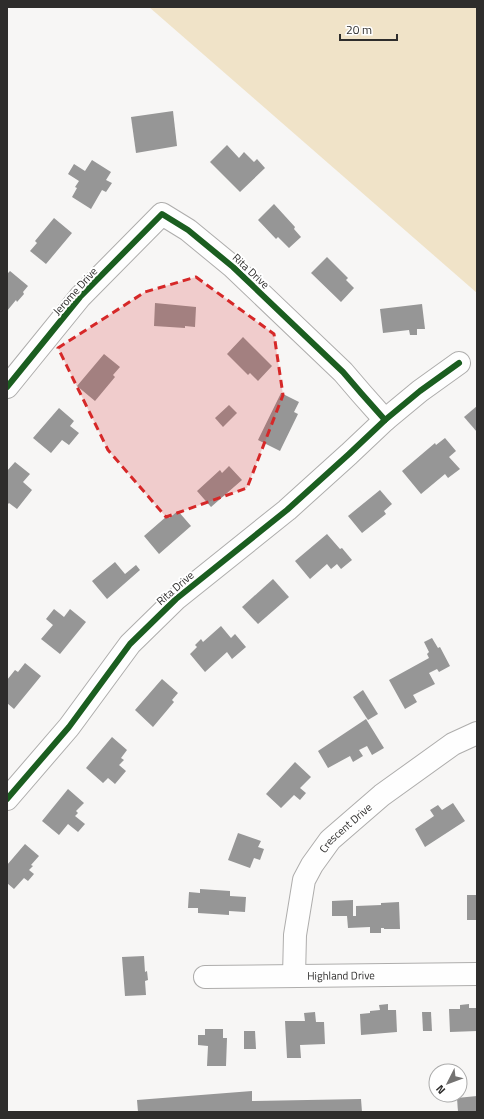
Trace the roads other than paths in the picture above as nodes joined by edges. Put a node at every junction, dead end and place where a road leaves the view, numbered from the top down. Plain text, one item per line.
1 (162, 214) joint
2 (459, 363) dead end
3 (7, 387) edge
4 (385, 420) junction
5 (477, 733) edge
6 (7, 799) edge
7 (477, 974) edge
8 (294, 976) junction
9 (205, 977) dead end

1 - 3 street, Jerome Drive
1 - 4 street, Rita Drive
2 - 4 street, Rita Drive
4 - 6 street, Rita Drive
5 - 8 street, Crescent Drive
7 - 8 street, Highland Drive
8 - 9 street, Highland Drive

